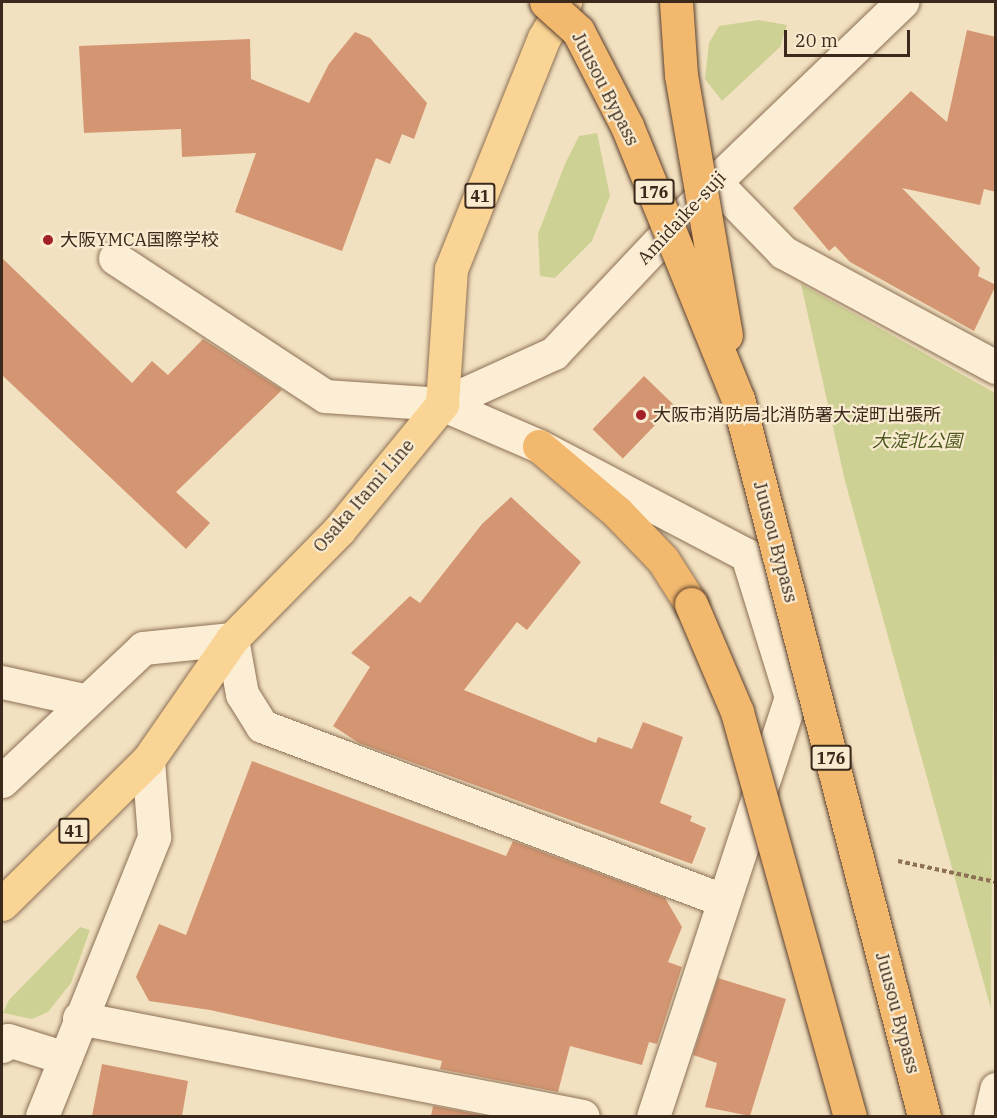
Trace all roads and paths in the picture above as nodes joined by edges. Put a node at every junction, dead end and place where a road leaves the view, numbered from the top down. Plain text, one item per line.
1 (546, 2) edge
2 (565, 2) edge
3 (676, 2) edge
4 (902, 2) edge
5 (715, 182) junction
6 (115, 258) dead end
7 (996, 367) edge
8 (738, 399) junction
9 (442, 404) junction
10 (539, 446) junction
11 (232, 639) junction
12 (2, 682) edge
13 (84, 700) junction
14 (148, 760) junction
15 (2, 781) edge
16 (721, 899) junction
17 (2, 904) edge
18 (79, 1018) junction
19 (2, 1046) edge
20 (65, 1058) junction
21 (996, 1089) edge
22 (42, 1116) edge
23 (583, 1116) edge
24 (653, 1116) edge
25 (850, 1116) edge
26 (924, 1116) edge
27 (990, 1116) edge

1 - 8 highway, Juusou Bypass / 176, bridge
2 - 9 main road, 41
3 - 8 highway, bridge
4 - 5 street, Amidaike-suji
5 - 7 street
5 - 9 street, Amidaike-suji
6 - 9 street
8 - 26 highway, Juusou Bypass / 176, bridge
9 - 10 street
9 - 11 main road, Osaka Itami Line / 41
10 - 16 street
10 - 25 highway, bridge
11 - 13 street
11 - 14 main road, Osaka Itami Line / 41
11 - 16 street
12 - 13 street
13 - 15 street
14 - 17 main road, Osaka Itami Line / 41
14 - 18 street
16 - 24 street
18 - 20 street
18 - 23 street
19 - 20 street
20 - 22 street
21 - 27 street

